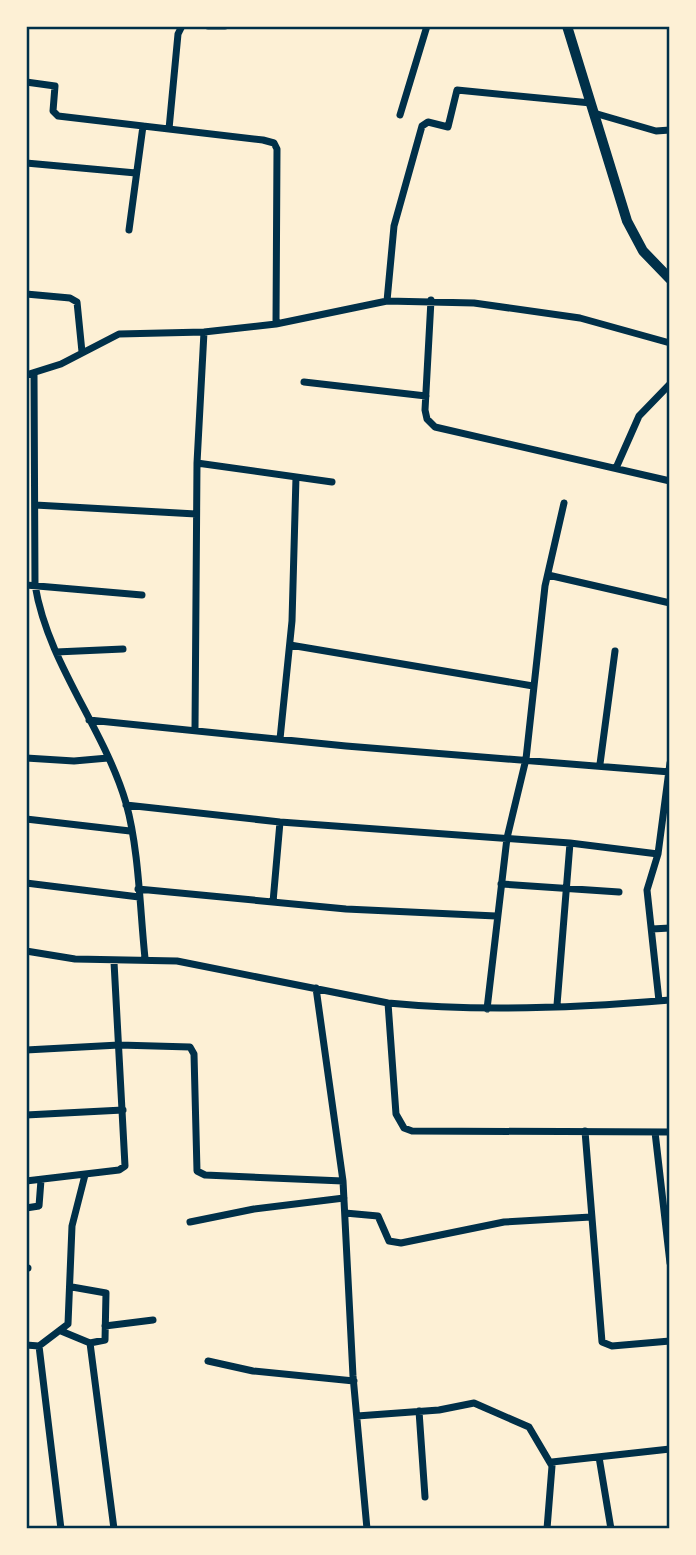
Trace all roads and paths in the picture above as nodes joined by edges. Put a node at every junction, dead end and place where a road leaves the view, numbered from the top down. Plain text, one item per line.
1 (182, 26) edge
2 (208, 26) edge
3 (225, 26) edge
4 (427, 26) edge
5 (567, 26) edge
6 (26, 82) edge
7 (593, 108) junction
8 (400, 115) dead end
9 (143, 126) junction
10 (169, 129) junction
11 (670, 130) edge
12 (26, 163) edge
13 (136, 173) junction
14 (129, 230) dead end
15 (668, 275) edge
16 (26, 294) edge
17 (387, 300) junction
18 (431, 300) junction
19 (276, 324) junction
20 (204, 332) junction
21 (670, 343) edge
22 (82, 352) junction
23 (30, 374) edge
24 (304, 382) dead end
25 (670, 384) edge
26 (426, 396) junction
27 (197, 463) junction
28 (30, 466) edge
29 (616, 468) junction
30 (296, 477) junction
31 (670, 481) edge
32 (332, 482) dead end
33 (564, 503) dead end
34 (35, 505) junction
35 (196, 514) junction
36 (548, 575) junction
37 (26, 585) edge
38 (35, 585) junction
39 (142, 595) dead end
40 (670, 603) edge
41 (290, 645) junction
42 (123, 649) dead end
43 (615, 651) dead end
44 (56, 652) junction
45 (533, 686) junction
46 (89, 720) junction
47 (195, 730) junction
48 (280, 739) junction
49 (26, 758) edge
50 (108, 758) junction
51 (526, 759) junction
52 (600, 764) junction
53 (669, 769) edge
54 (126, 804) junction
55 (26, 819) edge
56 (280, 822) junction
57 (130, 831) junction
58 (507, 838) junction
59 (570, 843) junction
60 (658, 854) junction
61 (26, 883) edge
62 (501, 884) junction
63 (569, 888) junction
64 (619, 892) dead end
65 (139, 893) junction
66 (273, 902) junction
67 (496, 916) junction
68 (670, 928) edge
69 (652, 929) junction
70 (26, 951) edge
71 (145, 958) junction
72 (114, 962) junction
73 (316, 988) junction
74 (670, 1000) edge
75 (659, 1001) junction
76 (388, 1003) junction
77 (557, 1005) junction
78 (487, 1009) junction
79 (119, 1045) junction
80 (26, 1050) edge
81 (123, 1110) junction
82 (26, 1115) edge
83 (585, 1131) junction
84 (655, 1132) junction
85 (670, 1132) edge
86 (85, 1175) junction
87 (41, 1180) junction
88 (26, 1181) edge
89 (343, 1181) junction
90 (344, 1198) junction
91 (26, 1208) edge
92 (345, 1213) junction
93 (591, 1217) junction
94 (190, 1222) dead end
95 (670, 1263) edge
96 (72, 1287) junction
97 (153, 1320) dead end
98 (105, 1326) junction
99 (61, 1331) junction
100 (670, 1341) edge
101 (90, 1343) junction
102 (26, 1345) edge
103 (39, 1346) junction
104 (208, 1361) dead end
105 (354, 1381) junction
106 (419, 1411) junction
107 (357, 1416) junction
108 (670, 1449) edge
109 (599, 1457) junction
110 (552, 1462) junction
111 (425, 1497) dead end
112 (61, 1529) edge
113 (114, 1529) edge
114 (367, 1529) edge
115 (547, 1529) edge
116 (611, 1529) edge

1 - 10 street
2 - 3 street
4 - 8 street
5 - 7 street
6 - 9 street
7 - 11 street
7 - 15 street
7 - 17 street
9 - 10 street
9 - 13 street
10 - 19 street
12 - 13 street
13 - 14 street
16 - 22 street
17 - 18 street
17 - 19 street
18 - 21 street
18 - 26 street
19 - 20 street
20 - 22 street
20 - 27 street
22 - 23 street
23 - 28 street
24 - 26 street
25 - 29 street
26 - 29 street
27 - 30 street
27 - 35 street
28 - 34 street
29 - 31 street
30 - 32 street
30 - 41 street
33 - 36 street
34 - 35 street
34 - 38 street
35 - 47 street
36 - 40 street
36 - 45 street
37 - 38 street
38 - 39 street
38 - 44 street
41 - 45 street
41 - 48 street
42 - 44 street
43 - 52 street
44 - 46 street
45 - 51 street
46 - 47 street
46 - 50 street
47 - 48 street
48 - 51 street
49 - 50 street
50 - 54 street
51 - 52 street
51 - 58 street
52 - 53 street
53 - 60 street
54 - 56 street
54 - 57 street
55 - 57 street
56 - 58 street
56 - 66 street
57 - 65 street
58 - 59 street
58 - 62 street
59 - 60 street
59 - 63 street
60 - 69 street
61 - 65 street
62 - 63 street
62 - 67 street
63 - 64 street
63 - 77 street
65 - 66 street
65 - 71 street
66 - 67 street
67 - 78 street
68 - 69 street
69 - 75 street
70 - 72 street
71 - 72 street
71 - 73 street
72 - 79 street
73 - 76 street
73 - 89 street
74 - 75 street
75 - 77 street
76 - 78 street
76 - 83 street
77 - 78 street
79 - 80 street
79 - 81 street
79 - 89 street
81 - 82 street
81 - 86 street
83 - 84 street
83 - 93 street
84 - 85 street
84 - 95 street
86 - 87 street
86 - 96 street
87 - 88 street
87 - 91 street
89 - 90 street
90 - 92 street
90 - 94 street
92 - 93 street
92 - 105 street
93 - 100 street
96 - 98 street
96 - 99 street
97 - 98 street
98 - 101 street
99 - 101 street
99 - 103 street
101 - 113 street
102 - 103 street
103 - 112 street
104 - 105 street
105 - 107 street
106 - 107 street
106 - 110 street
106 - 111 street
107 - 114 street
108 - 109 street
109 - 110 street
109 - 116 street
110 - 115 street

